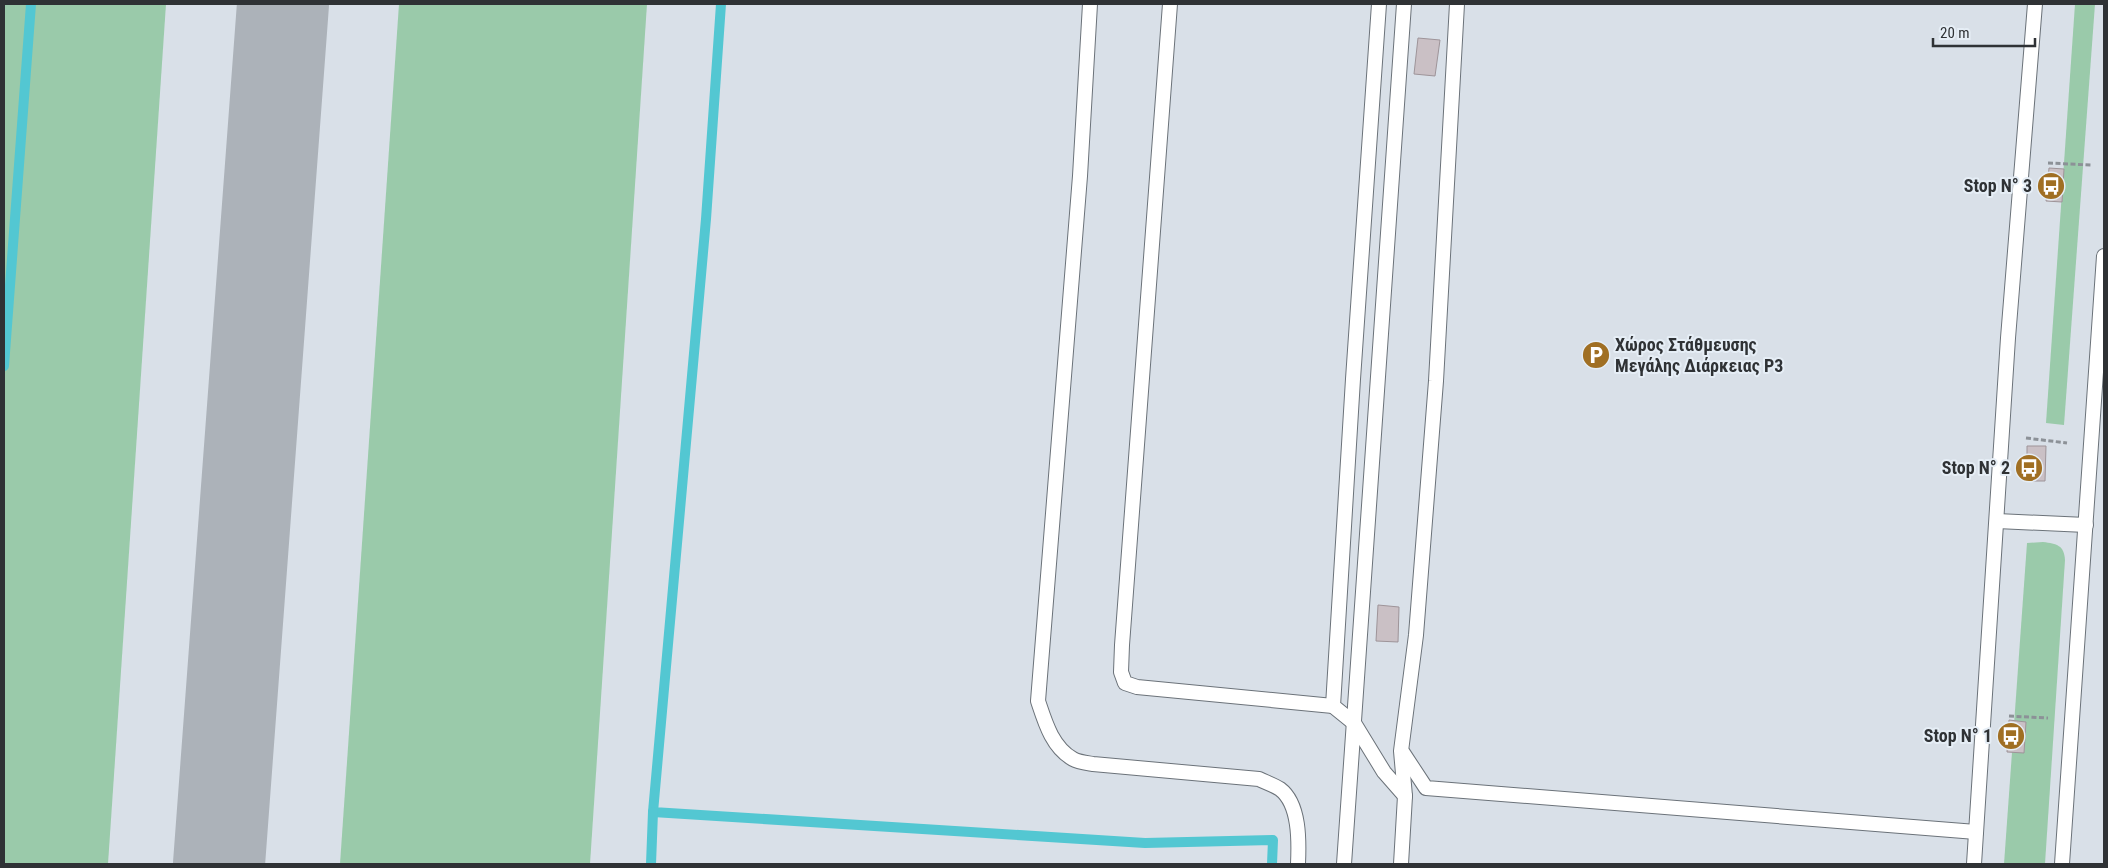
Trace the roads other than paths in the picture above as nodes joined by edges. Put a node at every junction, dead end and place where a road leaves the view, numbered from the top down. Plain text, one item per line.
1 (1090, 4) edge
2 (1170, 4) edge
3 (1379, 4) edge
4 (1404, 4) edge
5 (1457, 4) edge
6 (2035, 4) edge
7 (2104, 256) edge
8 (1997, 521) junction
9 (2086, 525) junction
10 (1333, 706) junction
11 (1354, 723) junction
12 (1401, 750) junction
13 (1405, 796) junction
14 (1976, 832) junction
15 (1298, 864) edge
16 (1344, 864) edge
17 (1401, 864) edge
18 (1974, 864) edge
19 (2062, 864) edge

1 - 15 lane
2 - 10 lane
3 - 10 lane
4 - 11 lane
5 - 12 lane
6 - 8 lane
7 - 9 lane
8 - 9 lane
8 - 14 lane
9 - 19 lane
10 - 11 lane
11 - 13 lane
11 - 16 lane
12 - 13 lane
12 - 14 lane
13 - 17 lane
14 - 18 lane

